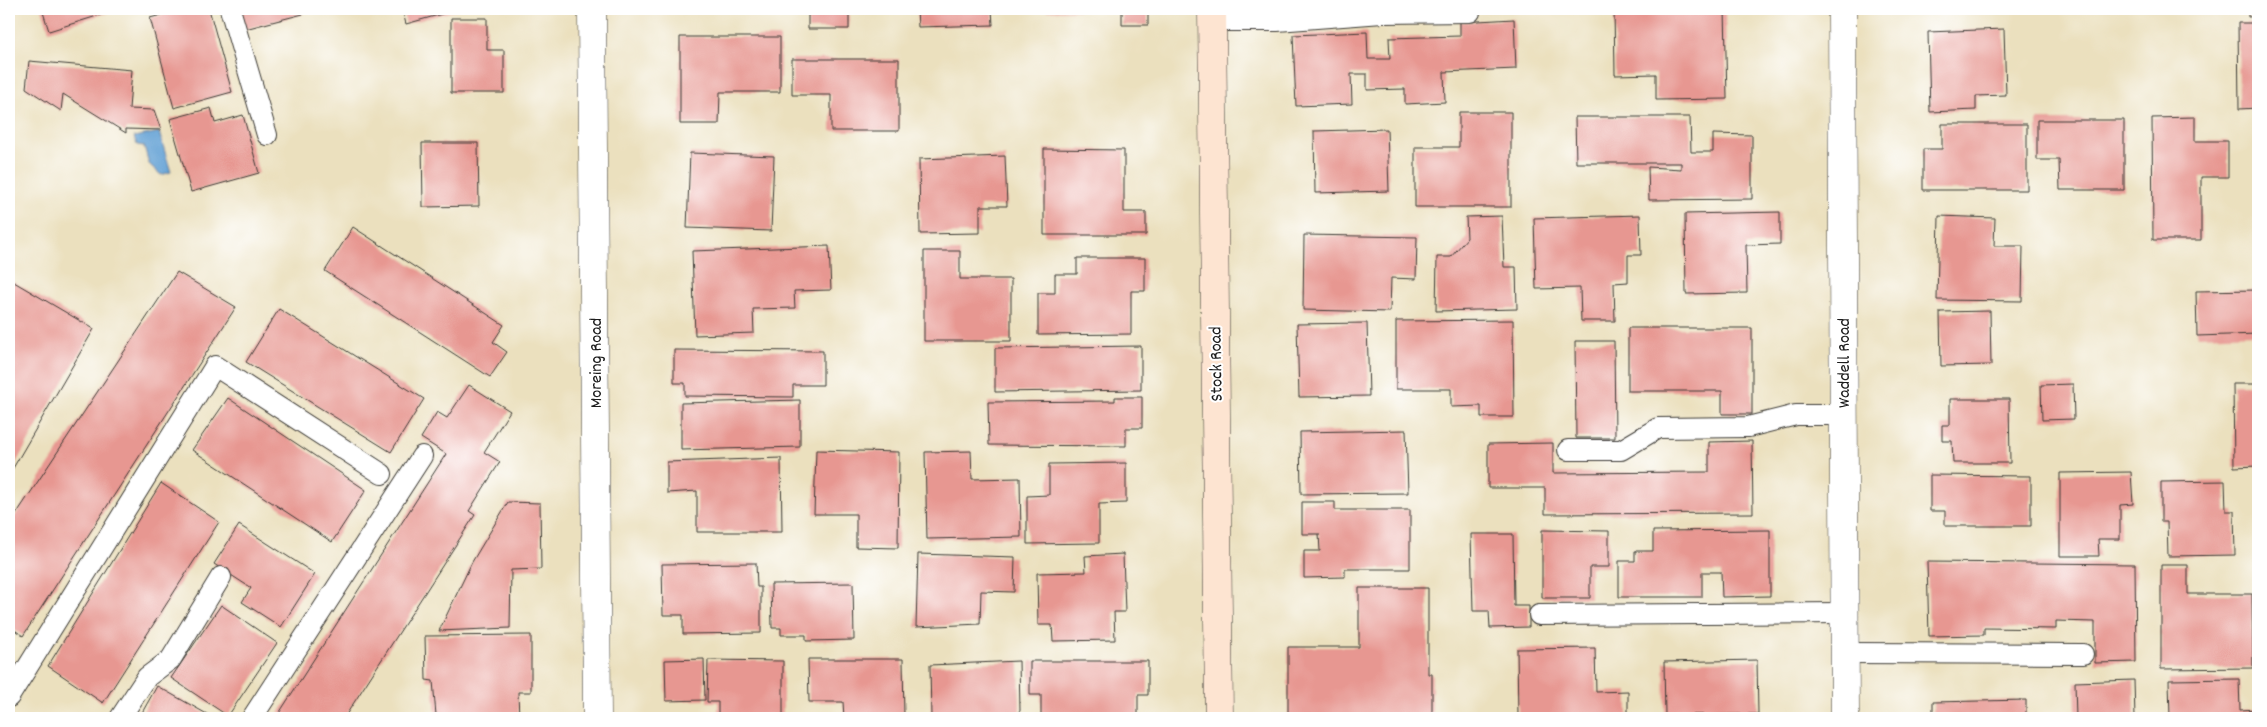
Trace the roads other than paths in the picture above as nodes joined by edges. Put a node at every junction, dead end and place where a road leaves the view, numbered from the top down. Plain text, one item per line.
1 (230, 9) edge
2 (592, 9) edge
3 (1842, 9) edge
4 (1470, 12) dead end
5 (1212, 15) edge
6 (267, 134) dead end
7 (1843, 415) junction
8 (1568, 450) dead end
9 (422, 456) dead end
10 (382, 474) dead end
11 (221, 577) dead end
12 (1844, 613) junction
13 (1539, 615) dead end
14 (1844, 654) junction
15 (2083, 654) dead end
16 (9, 697) edge
17 (120, 718) edge
18 (252, 718) edge
19 (597, 718) edge
20 (1220, 718) edge
21 (1845, 718) edge

1 - 6 lane
2 - 19 street, Moreing Road
3 - 7 street, Waddell Road
4 - 5 lane
5 - 20 street, Stock Road
7 - 8 lane
7 - 12 street, Waddell Road
9 - 18 lane
10 - 16 lane
11 - 17 lane
12 - 13 lane
12 - 14 street, Waddell Road
14 - 15 lane
14 - 21 street, Waddell Road

